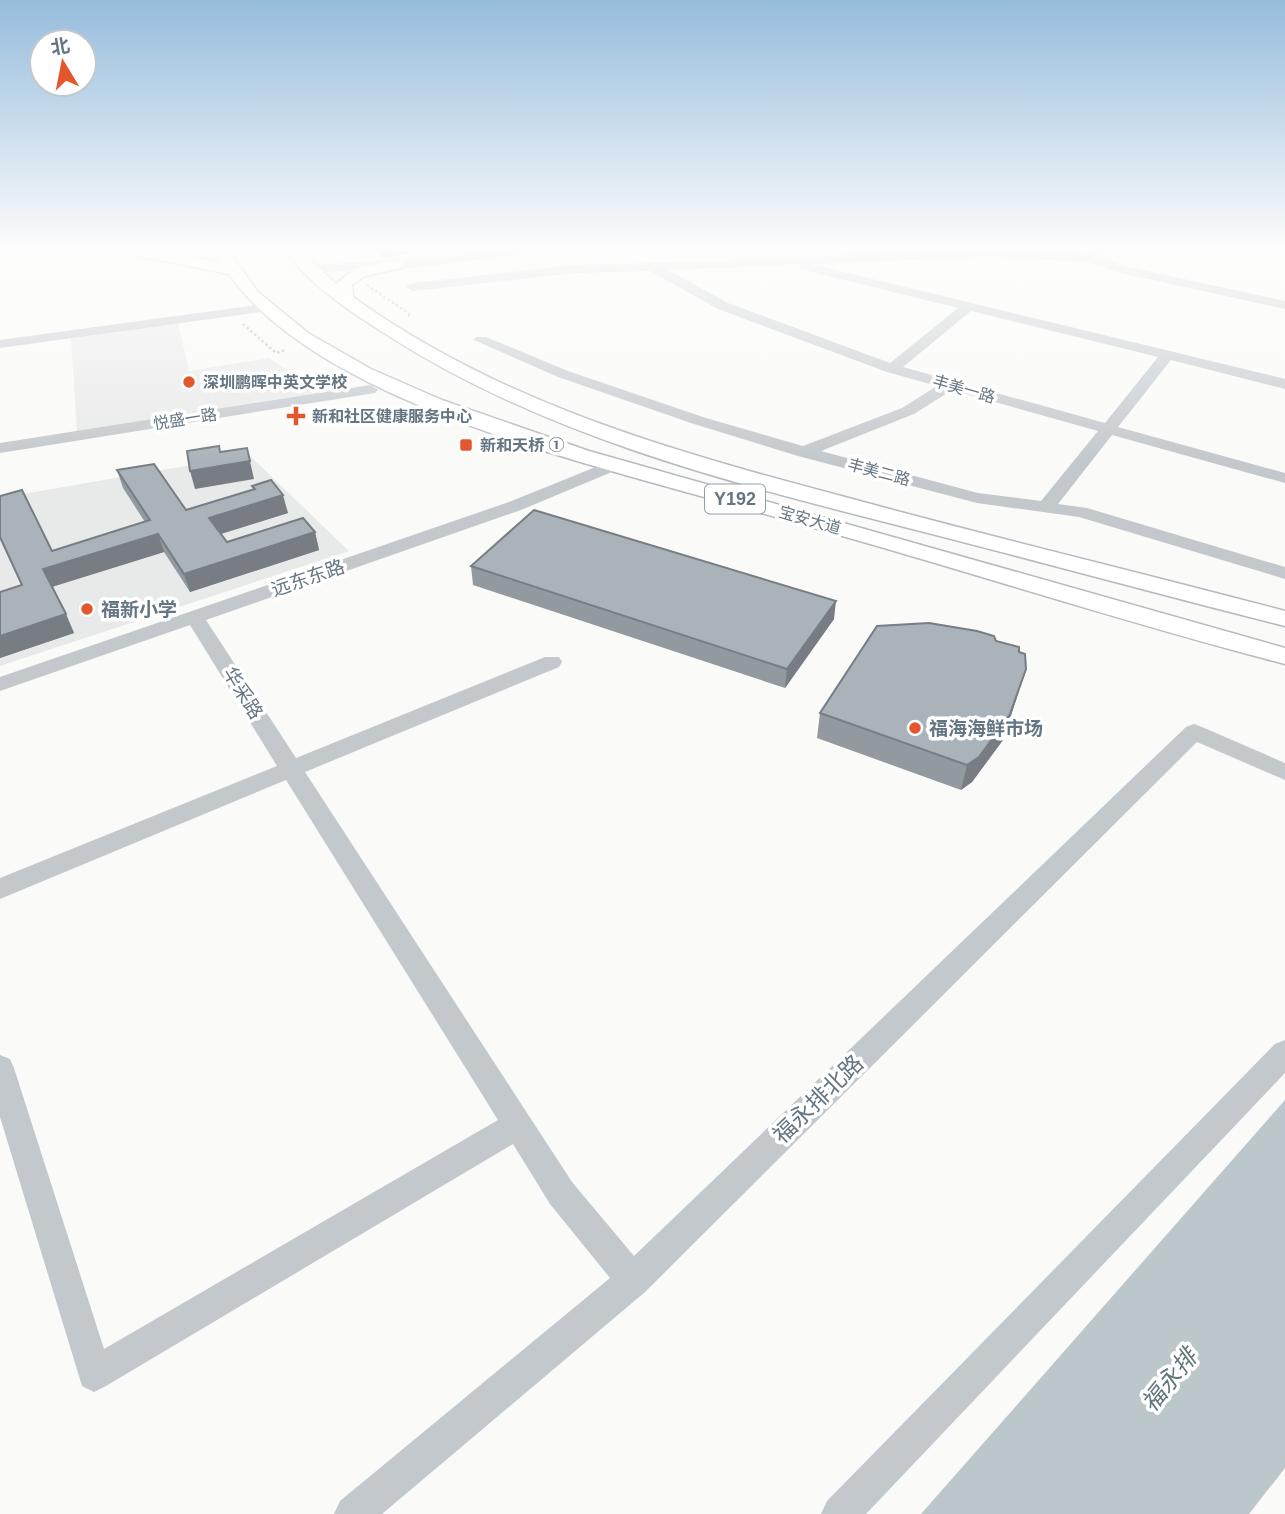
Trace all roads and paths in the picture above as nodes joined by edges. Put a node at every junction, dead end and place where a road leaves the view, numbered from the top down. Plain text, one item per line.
1 (238, 320) dead end
2 (171, 321) edge
3 (281, 321) edge
4 (375, 321) edge
5 (762, 321) edge
6 (950, 321) edge
7 (1028, 321) edge
8 (481, 340) dead end
9 (0, 344) edge
10 (285, 350) dead end
11 (1167, 355) junction
12 (892, 369) junction
13 (1285, 384) edge
14 (950, 386) junction
15 (370, 390) dead end
16 (1106, 429) junction
17 (0, 448) edge
18 (804, 452) junction
19 (613, 465) junction
20 (1285, 478) edge
21 (1046, 507) junction
22 (1285, 573) edge
23 (195, 618) junction
24 (1285, 619) edge
25 (1285, 656) edge
26 (552, 662) dead end
27 (0, 684) edge
28 (291, 769) junction
29 (1285, 772) edge
30 (0, 888) edge
31 (1285, 1053) edge
32 (0, 1068) edge
33 (517, 1125) junction
34 (633, 1280) junction
35 (353, 1514) edge
36 (840, 1514) edge

1 - 10 path
2 - 9 street
3 - 19 main road, 宝安大道 / Y192
4 - 24 main road, 宝安大道 / Y192
5 - 12 street, 丰美一路
6 - 12 street
7 - 11 street
8 - 18 street, 丰美二路
11 - 13 street
11 - 16 street
12 - 14 street, 丰美一路
14 - 16 street, 丰美一路
14 - 18 street
15 - 17 street, 悦盛一路
16 - 20 street, 丰美一路
16 - 21 street
18 - 21 street, 丰美二路
19 - 23 street, 远东东路
19 - 25 main road, 宝安大道 / Y192
21 - 22 street, 丰美二路
23 - 27 street, 远东东路
23 - 28 street, 华采路
26 - 28 street
28 - 30 street
28 - 33 street, 华采路
29 - 34 street, 福永排北路
31 - 36 street
32 - 33 street
33 - 34 street, 华采路
34 - 35 street, 福永排北路

